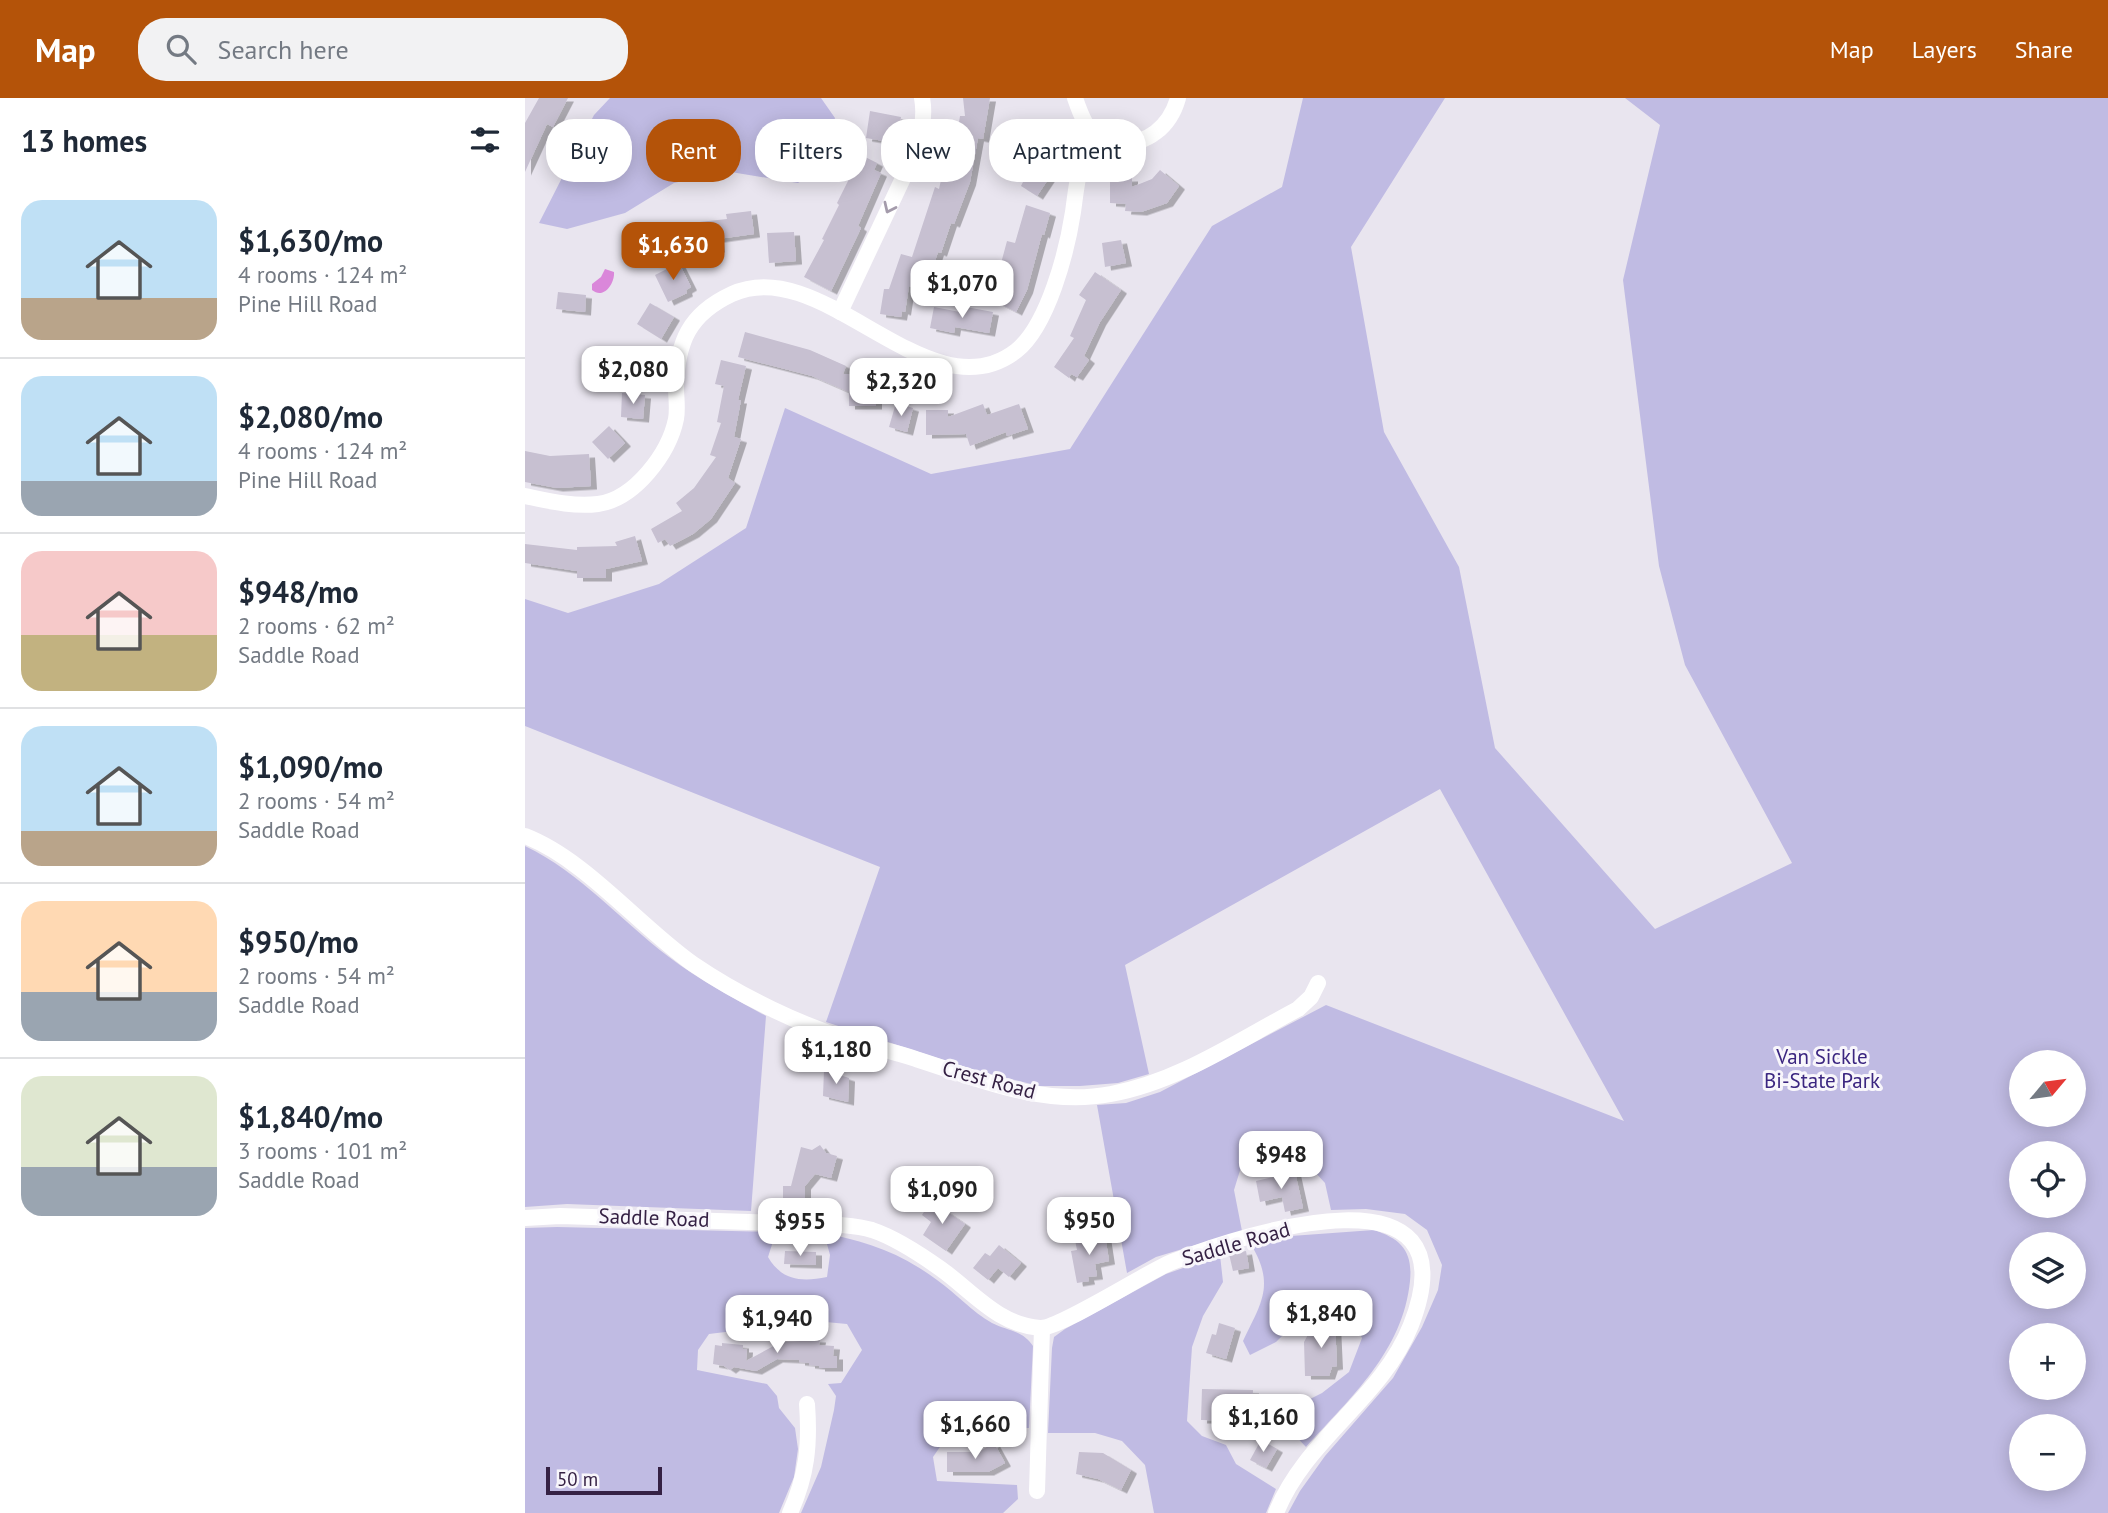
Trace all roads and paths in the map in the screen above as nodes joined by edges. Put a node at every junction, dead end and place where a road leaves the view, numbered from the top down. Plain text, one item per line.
1 (922, 98) edge
2 (1075, 98) edge
3 (1178, 98) edge
4 (1086, 119) edge
5 (1146, 139) edge
6 (1078, 182) edge
7 (840, 312) junction
8 (525, 496) edge
9 (525, 836) edge
10 (1318, 983) dead end
11 (525, 1218) edge
12 (1042, 1328) junction
13 (807, 1404) dead end
14 (1037, 1492) dead end
15 (790, 1513) edge
16 (1276, 1513) edge

1 -> 7 street
2 - 4 street
3 - 5 street
6 - 7 street
7 - 8 street
9 - 10 street, Crest Road
11 - 12 street, Saddle Road
12 - 14 street
12 - 16 street, Saddle Road
13 - 15 street

